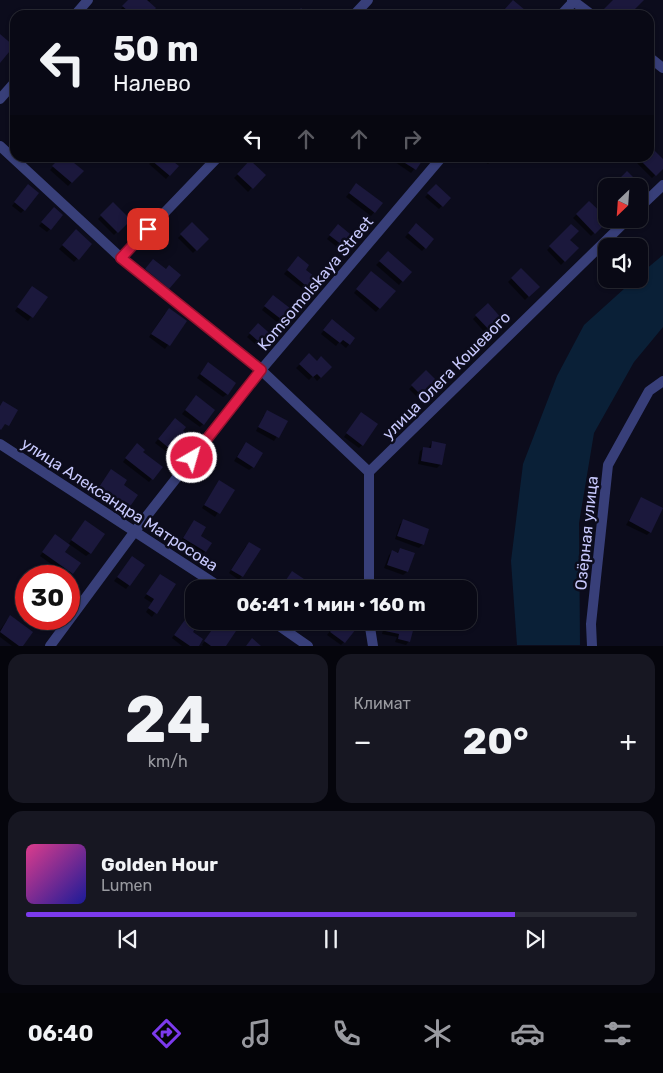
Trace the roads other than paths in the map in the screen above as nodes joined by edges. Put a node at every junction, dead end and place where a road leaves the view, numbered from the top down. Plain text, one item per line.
1 (88, 0) edge
2 (368, 0) edge
3 (573, 0) edge
4 (79, 10) edge
5 (359, 10) edge
6 (586, 10) edge
7 (10, 88) edge
8 (0, 99) edge
9 (0, 146) edge
10 (10, 155) edge
11 (17, 162) edge
12 (213, 162) edge
13 (438, 162) edge
14 (663, 185) edge
15 (648, 199) edge
16 (619, 228) edge
17 (121, 258) junction
18 (261, 370) junction
19 (663, 381) edge
20 (0, 444) edge
21 (369, 472) junction
22 (135, 531) junction
23 (209, 580) edge
24 (369, 580) edge
25 (285, 630) edge
26 (370, 630) edge
27 (50, 646) edge
28 (308, 646) edge
29 (373, 646) edge
30 (592, 646) edge

1 - 4 street
2 - 5 street
3 - 6 street
7 - 8 street
9 - 10 street
11 - 17 street
12 - 17 street
13 - 18 street, Komsomolskaya Street
14 - 15 street
16 - 21 street, улица Олега Кошевого
17 - 18 street
18 - 21 street
18 - 22 street, Komsomolskaya Street
19 - 30 street, Озёрная улица
20 - 22 street, улица Александра Матросова
21 - 24 street
22 - 23 street, улица Александра Матросова
22 - 27 street, Komsomolskaya Street
25 - 28 street
26 - 29 street

